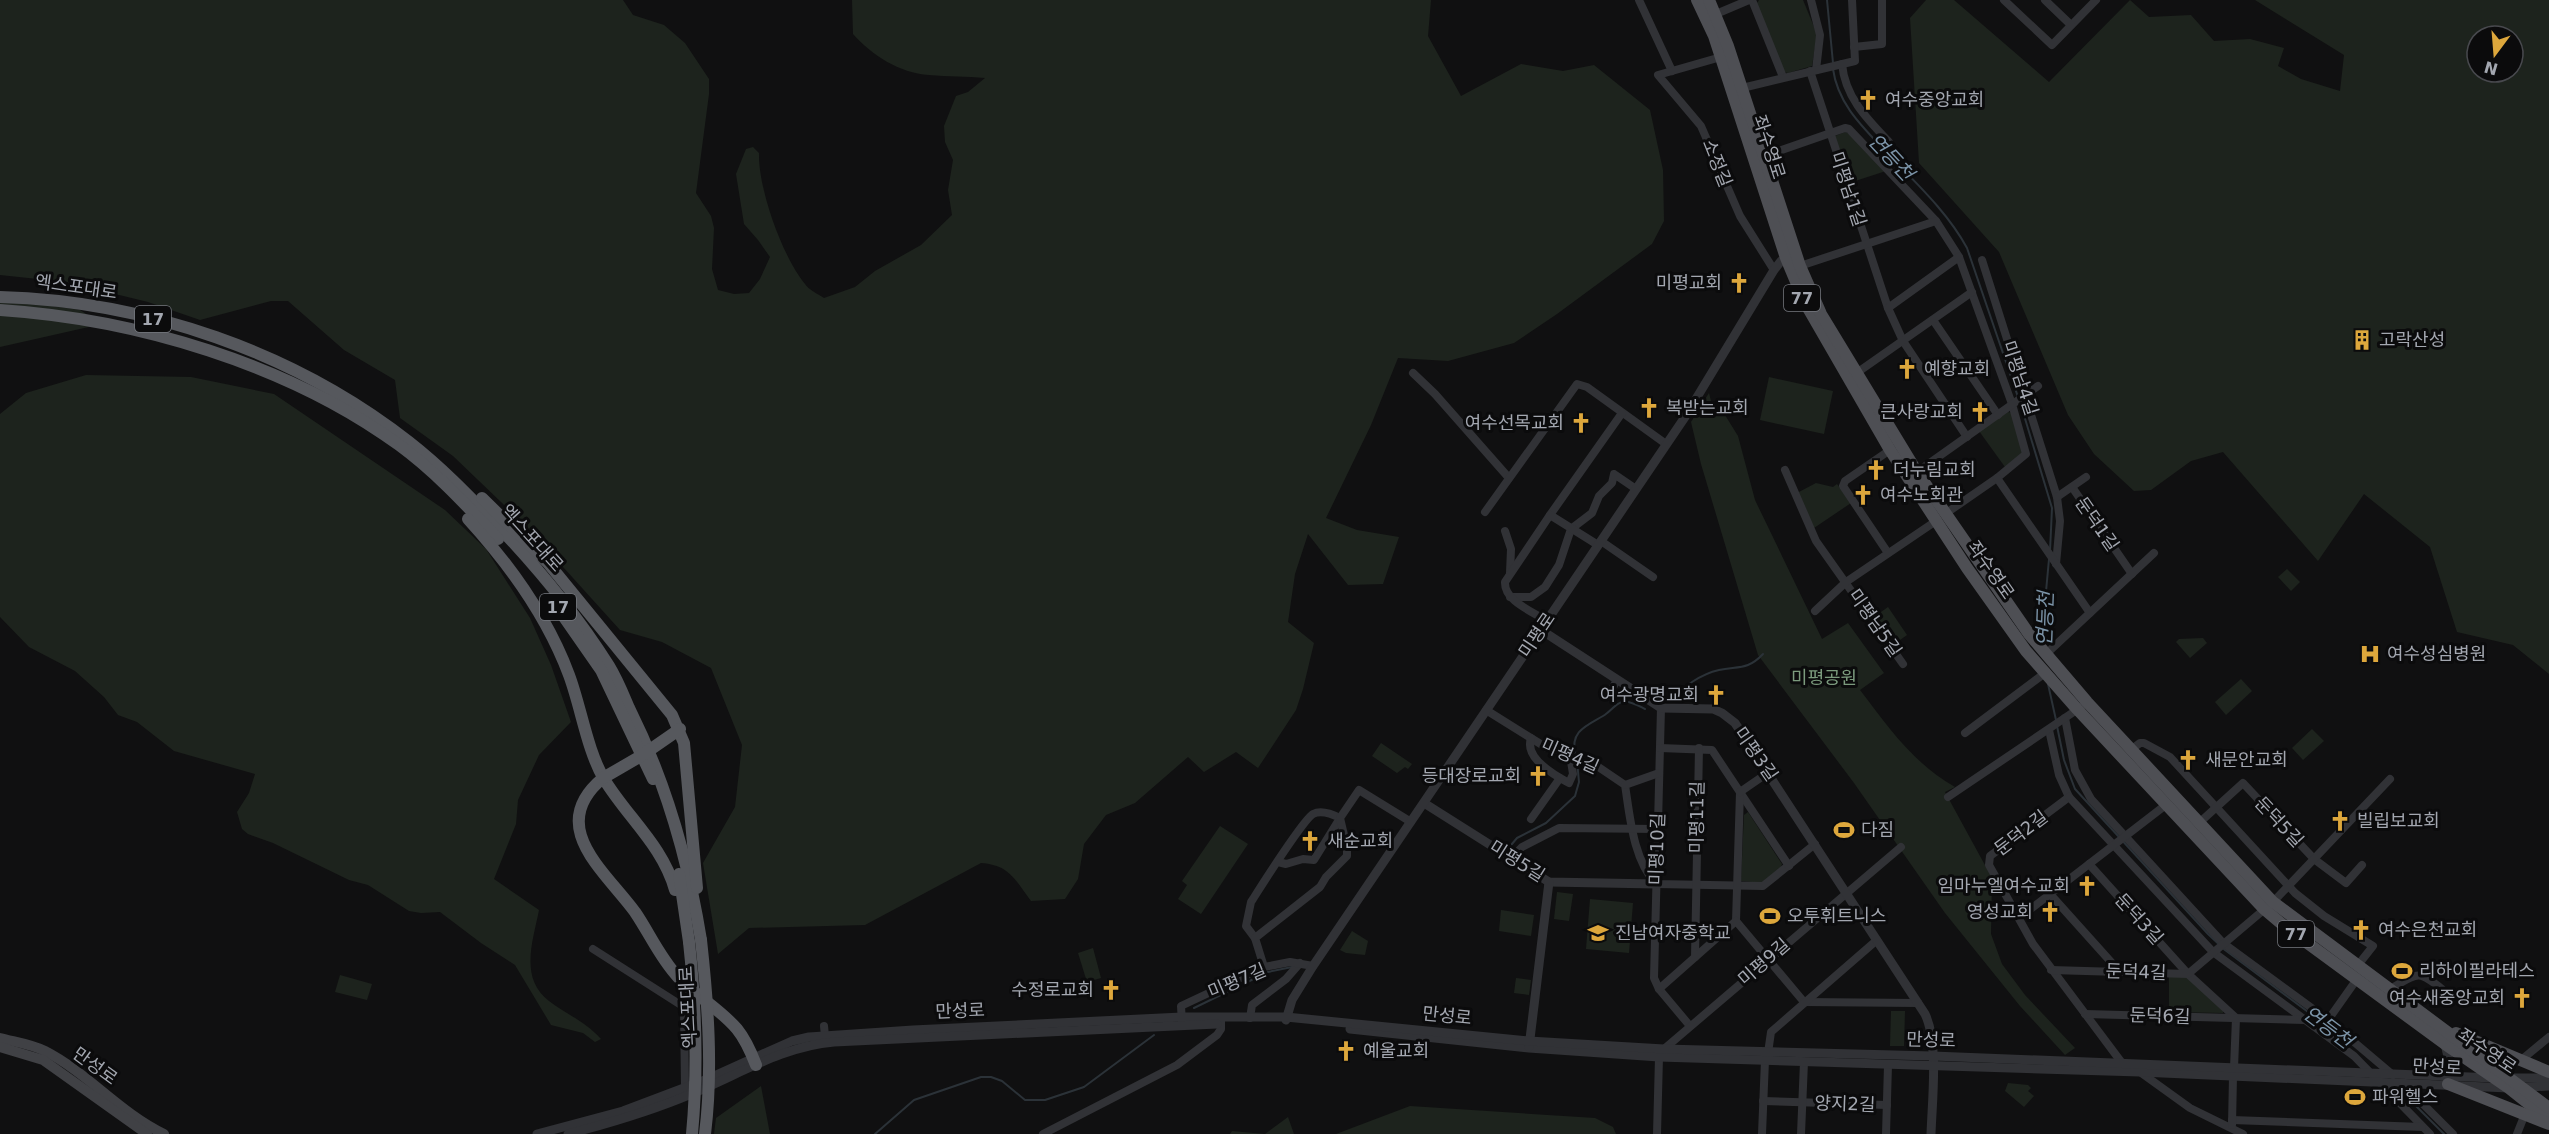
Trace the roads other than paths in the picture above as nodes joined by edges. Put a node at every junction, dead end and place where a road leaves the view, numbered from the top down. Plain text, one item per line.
1 (1639, 0) edge
2 (1697, 0) edge
3 (1709, 0) edge
4 (1750, 0) edge
5 (1811, 0) edge
6 (1852, 0) edge
7 (1882, 0) edge
8 (2004, 0) edge
9 (2045, 0) edge
10 (2092, 1) edge
11 (1716, 14) junction
12 (2071, 26) junction
13 (1854, 47) junction
14 (1721, 57) junction
15 (1840, 64) junction
16 (1817, 69) junction
17 (1672, 71) junction
18 (1783, 77) junction
19 (1742, 87) junction
20 (1830, 134) junction
21 (1888, 142) dead end
22 (1764, 156) junction
23 (1936, 221) junction
24 (1866, 245) junction
25 (1791, 256) junction
26 (1959, 257) junction
27 (1982, 260) dead end
28 (1800, 266) junction
29 (1774, 270) junction
30 (1972, 292) junction
31 (0, 297) edge
32 (1809, 299) junction
33 (1888, 308) junction
34 (0, 310) edge
35 (1933, 320) junction
36 (1903, 341) junction
37 (1858, 372) junction
38 (1413, 373) dead end
39 (2038, 386) dead end
40 (2025, 395) junction
41 (2012, 404) junction
42 (1622, 413) junction
43 (1998, 414) junction
44 (1967, 437) junction
45 (1666, 444) junction
46 (1890, 450) junction
47 (425, 460) junction
48 (1785, 470) dead end
49 (1917, 472) junction
50 (2086, 477) dead end
51 (1509, 478) junction
52 (1997, 478) junction
53 (2072, 487) junction
54 (1636, 489) junction
55 (2057, 497) junction
56 (1485, 512) dead end
57 (1550, 515) junction
58 (1940, 518) junction
59 (1571, 529) junction
60 (1503, 534) dead end
61 (1599, 543) junction
62 (2154, 553) dead end
63 (1888, 554) junction
64 (2056, 564) junction
65 (1510, 574) junction
66 (2132, 574) junction
67 (1653, 577) dead end
68 (1846, 582) junction
69 (1510, 597) junction
70 (1815, 611) dead end
71 (2006, 613) junction
72 (2090, 613) junction
73 (1547, 621) junction
74 (1541, 630) junction
75 (2045, 655) junction
76 (1903, 664) dead end
77 (2050, 673) junction
78 (1617, 680) junction
79 (1612, 689) dead end
80 (2082, 706) junction
81 (1661, 708) junction
82 (1486, 710) junction
83 (2065, 718) junction
84 (2100, 725) junction
85 (680, 729) junction
86 (2049, 730) junction
87 (1965, 733) dead end
88 (1531, 738) junction
89 (1660, 748) junction
90 (1699, 748) junction
91 (2132, 749) junction
92 (1574, 756) junction
93 (1769, 772) junction
94 (1659, 774) junction
95 (603, 778) junction
96 (1560, 778) junction
97 (2390, 779) dead end
98 (1625, 785) junction
99 (1740, 792) junction
100 (1948, 797) dead end
101 (2069, 797) junction
102 (1424, 803) junction
103 (2167, 804) junction
104 (2217, 807) junction
105 (1340, 818) junction
106 (1532, 819) dead end
107 (1411, 822) junction
108 (2199, 824) junction
109 (1632, 829) junction
110 (1658, 829) junction
111 (2125, 836) junction
112 (1815, 844) junction
113 (2113, 845) junction
114 (1901, 848) dead end
115 (1511, 858) junction
116 (2314, 860) junction
117 (1278, 862) junction
118 (2089, 864) junction
119 (2362, 865) dead end
120 (1789, 866) junction
121 (2242, 877) junction
122 (1549, 882) junction
123 (1656, 884) junction
124 (1696, 885) junction
125 (1737, 886) junction
126 (2288, 886) junction
127 (1846, 892) junction
128 (2050, 894) junction
129 (2269, 905) junction
130 (2019, 918) junction
131 (698, 919) junction
132 (684, 921) junction
133 (1736, 921) junction
134 (2287, 921) junction
135 (1255, 938) junction
136 (1877, 940) junction
137 (695, 941) junction
138 (2223, 943) junction
139 (593, 949) dead end
140 (2213, 952) junction
141 (1695, 957) junction
142 (1768, 959) junction
143 (1300, 963) junction
144 (2358, 965) junction
145 (1313, 966) junction
146 (1264, 967) junction
147 (2051, 970) junction
148 (2120, 972) junction
149 (2188, 974) junction
150 (2357, 979) junction
151 (1659, 989) junction
152 (2390, 989) junction
153 (2442, 989) dead end
154 (1804, 1002) junction
155 (1918, 1003) junction
156 (2085, 1014) junction
157 (1250, 1018) junction
158 (2236, 1018) junction
159 (1286, 1020) junction
160 (2305, 1020) junction
161 (2328, 1020) junction
162 (1182, 1021) junction
163 (1221, 1021) junction
164 (2435, 1024) junction
165 (1690, 1026) junction
166 (2549, 1036) edge
167 (0, 1038) edge
168 (1529, 1044) junction
169 (2445, 1044) junction
170 (0, 1047) edge
171 (1661, 1053) junction
172 (1766, 1056) junction
173 (1932, 1056) junction
174 (2520, 1060) junction
175 (754, 1061) junction
176 (1804, 1062) junction
177 (2122, 1063) junction
178 (1888, 1065) junction
179 (1932, 1066) junction
180 (2140, 1072) junction
181 (2234, 1072) junction
182 (2371, 1072) junction
183 (2549, 1072) edge
184 (2385, 1077) junction
185 (2493, 1078) junction
186 (2549, 1078) edge
187 (2445, 1080) junction
188 (2400, 1082) junction
189 (2510, 1083) junction
190 (2549, 1086) edge
191 (2523, 1087) junction
192 (685, 1088) junction
193 (1763, 1101) junction
194 (1803, 1102) junction
195 (1887, 1105) junction
196 (2549, 1108) edge
197 (2525, 1114) junction
198 (2232, 1120) junction
199 (2549, 1122) edge
200 (2231, 1129) junction
201 (2426, 1131) edge
202 (147, 1134) edge
203 (164, 1134) edge
204 (537, 1134) edge
205 (568, 1134) edge
206 (692, 1134) edge
207 (705, 1134) edge
208 (1042, 1134) edge
209 (1657, 1134) edge
210 (1762, 1134) edge
211 (1802, 1134) edge
212 (1886, 1134) edge
213 (1931, 1134) edge
214 (2243, 1134) edge
215 (2453, 1134) edge
216 (2517, 1134) edge

1 - 17 street
2 - 14 main road, 좌수영로 / 77
3 - 11 main road, 좌수영로 / 77
4 - 11 street
4 - 18 street
5 - 16 street
6 - 13 street
7 - 13 street
8 - 12 street
9 - 12 street
10 - 12 street
11 - 19 main road, 좌수영로 / 77
13 - 15 street
14 - 17 street
14 - 25 main road, 좌수영로 / 77
15 - 16 street
15 - 21 street
16 - 18 street
16 - 20 street
17 - 29 street, 소정길
18 - 19 street
19 - 22 main road, 좌수영로 / 77
20 - 22 street, 미평남1길
20 - 23 street, 미평남1길
20 - 24 street, 미평남1길
22 - 25 main road, 좌수영로 / 77
23 - 24 street
23 - 26 street, 미평남1길
24 - 28 street
24 - 33 street, 미평남1길
25 - 28 main road, 좌수영로 / 77
25 - 29 street, 미평로
25 - 32 main road, 좌수영로 / 77
26 - 30 street, 미평남1길
26 - 33 street
27 - 40 street, 미평남4길
28 - 32 main road, 좌수영로 / 77
29 - 45 street, 미평로
30 - 35 street
30 - 41 street, 미평남1길
31 - 47 highway, 엑스포대로 / 17
32 - 37 main road, 좌수영로 / 77
32 - 46 main road, 좌수영로 / 77
33 - 36 street, 미평남1길
34 - 47 highway, 엑스포대로 / 17
35 - 36 street
35 - 43 street, 미평남4길
36 - 37 street
36 - 44 street
37 - 49 main road, 좌수영로 / 77
38 - 51 street
39 - 40 street, 미평남4길
40 - 41 street, 미평남4길
40 - 55 street, 미평남4길
41 - 43 street, 미평남4길
41 - 52 street, 미평남1길
42 - 45 street
42 - 51 street
42 - 57 street
43 - 44 street, 미평남4길
44 - 49 street, 미평남4길
45 - 54 street, 미평로
46 - 58 main road, 좌수영로 / 77
46 - 63 street
47 - 85 highway
47 - 95 highway
47 - 131 highway, 엑스포대로 / 17
47 - 132 highway, 엑스포대로 / 17
48 - 68 street, 미평남5길
49 - 58 main road, 좌수영로 / 77
50 - 53 street
51 - 56 street
52 - 58 street, 미평남1길
52 - 64 street
53 - 55 street, 둔덕1길
53 - 66 street, 둔덕1길
54 - 59 street
54 - 61 street, 미평로
55 - 64 street, 둔덕1길
57 - 59 street
57 - 65 street
58 - 63 street, 미평남5길
58 - 71 main road, 좌수영로 / 77
59 - 61 street
59 - 69 street
60 - 65 street
61 - 67 street
61 - 73 street, 미평로
62 - 66 street
63 - 68 street, 미평남5길
64 - 72 street
65 - 69 street
66 - 72 street
68 - 70 street
68 - 76 street, 미평남5길
69 - 73 street
71 - 75 main road, 좌수영로 / 77
71 - 77 main road, 좌수영로 / 77
72 - 75 street
73 - 74 street, 미평로
74 - 78 street
74 - 82 street, 미평로
75 - 77 main road, 좌수영로 / 77
77 - 80 main road, 좌수영로 / 77
77 - 80 main road, 좌수영로 / 77
77 - 87 street
78 - 79 street
78 - 81 street
80 - 83 street
80 - 84 main road, 좌수영로 / 77
81 - 89 street, 미평10길
81 - 93 street, 미평3길
82 - 88 street, 미평4길
82 - 102 street, 미평로
83 - 86 street
83 - 111 street
84 - 91 main road, 좌수영로 / 77
84 - 103 main road, 좌수영로 / 77
85 - 95 highway, bridge
85 - 131 highway
86 - 100 street
86 - 101 street
88 - 92 street, 미평4길
88 - 96 street
89 - 90 street
89 - 94 street, 미평10길
90 - 99 street, 미평11길
90 - 124 street, 미평11길
91 - 104 street, 둔덕5길
91 - 108 main road, 좌수영로 / 77
92 - 96 street
92 - 98 street, 미평4길
93 - 99 street
93 - 112 street, 미평3길
94 - 98 street
94 - 110 street, 미평10길
95 - 132 highway
95 - 175 highway
96 - 106 street
97 - 116 street, 둔덕5길
98 - 109 street
99 - 120 street, 미평11길
99 - 125 street
101 - 113 street, 둔덕3길
101 - 130 street, 둔덕2길
102 - 107 street, 미평로
102 - 115 street, 미평5길
103 - 111 street
103 - 121 main road, 좌수영로 / 77
104 - 108 street, 둔덕5길
104 - 116 street, 둔덕5길
104 - 126 street, 둔덕5길
105 - 107 street
105 - 117 street
105 - 117 street
105 - 135 street
107 - 145 street, 미평로
108 - 121 main road, 좌수영로 / 77
109 - 110 street
109 - 115 street
109 - 123 street
110 - 123 street, 미평10길
111 - 113 street
111 - 138 street
112 - 120 street
112 - 127 street, 미평3길
113 - 118 street
113 - 140 street, 둔덕3길
114 - 127 street, 미평9길
115 - 122 street, 미평5길
116 - 119 street, 둔덕5길
116 - 126 street, 둔덕5길
117 - 135 street
118 - 128 street
118 - 149 street, 둔덕3길
120 - 125 street
121 - 129 main road, 좌수영로 / 77
122 - 123 street, 미평5길
122 - 168 street
123 - 124 street
123 - 151 street, 미평10길
124 - 125 street
124 - 141 street
125 - 133 street
126 - 129 street, 둔덕5길
126 - 144 street, 둔덕5길
127 - 136 street, 미평3길
127 - 142 street, 미평9길
128 - 130 street
128 - 148 street
129 - 134 main road, 좌수영로 / 77
129 - 138 street
130 - 147 street, 둔덕2길
131 - 137 highway, 엑스포대로 / 17
132 - 137 highway, 엑스포대로 / 17
133 - 141 street
133 - 142 street
134 - 144 main road, 좌수영로 / 77
134 - 150 main road, 좌수영로 / 77
135 - 146 street
136 - 154 street
136 - 155 street, 미평3길
137 - 206 highway, 엑스포대로 / 17, bridge
137 - 207 highway, 엑스포대로 / 17, bridge
138 - 140 street, 둔덕4길
138 - 161 street
139 - 192 street
140 - 149 street, 둔덕4길
140 - 160 street
141 - 151 street
142 - 154 street
142 - 165 street, 미평9길
143 - 145 street, 미평7길
143 - 146 street, 미평7길
143 - 157 street
144 - 152 main road, 좌수영로 / 77
145 - 159 street, 미평로
146 - 162 street, 미평7길
147 - 148 street, 둔덕4길
147 - 156 street, 둔덕2길
148 - 149 street, 둔덕4길
149 - 158 street, 둔덕6길
150 - 161 street
150 - 169 main road, 좌수영로 / 77
151 - 165 street
152 - 153 street
152 - 164 main road, 좌수영로 / 77
154 - 155 street
154 - 172 street
155 - 173 street, 미평3길
156 - 158 street, 둔덕6길
156 - 177 street, 둔덕2길
157 - 159 street, 만성로
157 - 163 street, 만성로
158 - 160 street, 둔덕6길
158 - 181 street
159 - 163 street, 만성로
159 - 168 street, 만성로
160 - 182 street
161 - 184 street
162 - 163 street, 만성로
162 - 175 street, 만성로
162 - 175 street, 만성로
163 - 208 street
164 - 174 main road
164 - 189 main road, 좌수영로 / 77
165 - 171 street, 미평9길
166 - 174 street
167 - 203 main road, 만성로
168 - 171 street, 만성로
169 - 185 main road, 좌수영로 / 77
169 - 187 street
170 - 202 main road, 만성로
171 - 172 street, 만성로
171 - 209 street
172 - 173 street, 만성로
172 - 176 street, 만성로
172 - 193 street
173 - 177 street, 만성로
173 - 179 street, 미평3길
174 - 183 main road
175 - 192 street, 만성로
175 - 205 street, 만성로
176 - 178 street, 만성로
176 - 194 street
177 - 181 street, 만성로
178 - 179 street, 만성로
178 - 195 street, 양지2길
179 - 180 street, 만성로
179 - 213 street, 미평3길
180 - 181 street, 만성로
180 - 200 street
181 - 182 street, 만성로
181 - 184 street, 만성로
181 - 198 street
182 - 184 street, 만성로
184 - 187 street, 만성로
184 - 188 street, 만성로
184 - 201 street
185 - 187 street, 만성로
185 - 189 main road, 좌수영로 / 77
186 - 189 street, 만성로
187 - 188 street, 만성로
187 - 189 street, 만성로
187 - 197 main road
188 - 215 street
189 - 191 main road, 좌수영로 / 77
189 - 199 main road, 좌수영로 / 77
190 - 191 street
191 - 196 main road, 좌수영로 / 77
192 - 204 street, 만성로
193 - 194 street, 양지2길
193 - 210 street
194 - 195 street, 양지2길
194 - 211 street
195 - 212 street, 양지2길
197 - 199 main road
197 - 216 street
198 - 200 street
198 - 201 street
200 - 214 street

